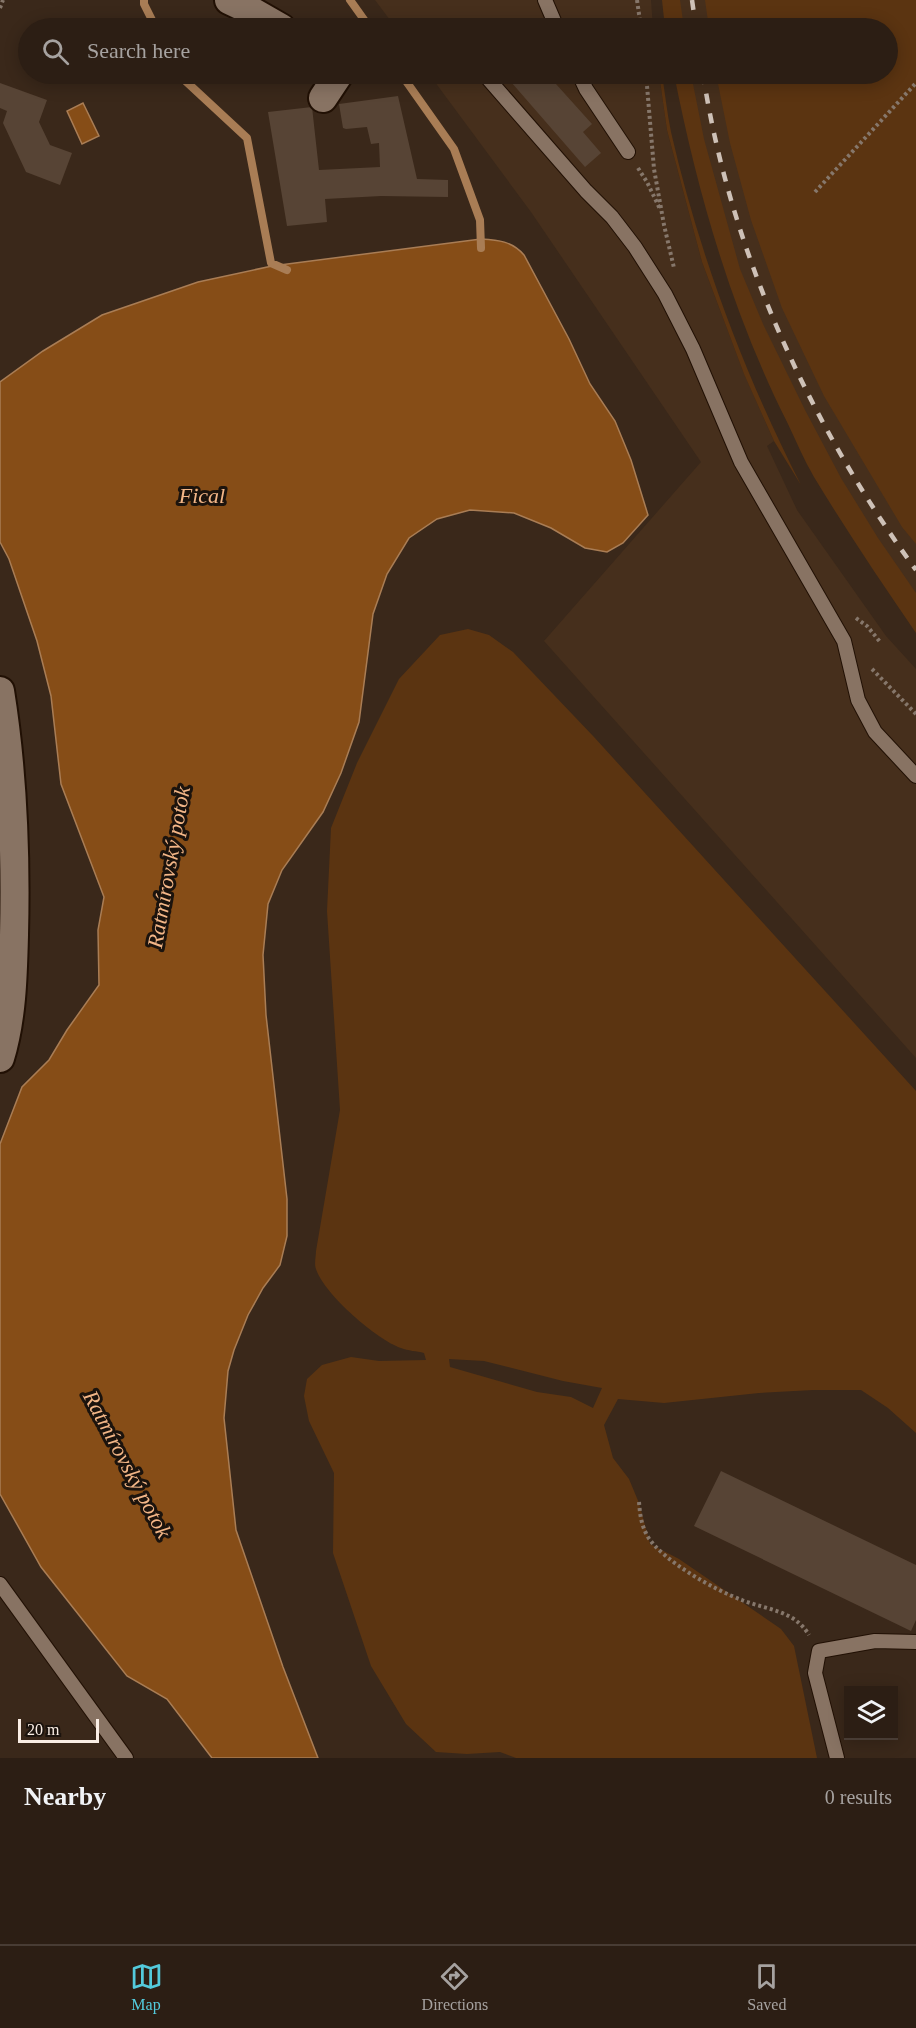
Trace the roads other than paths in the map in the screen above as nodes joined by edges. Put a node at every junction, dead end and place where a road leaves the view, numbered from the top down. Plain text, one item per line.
1 (229, 0) edge
2 (545, 0) edge
3 (264, 18) edge
4 (553, 18) edge
5 (332, 84) edge
6 (493, 84) edge
7 (584, 84) edge
8 (323, 98) dead end
9 (628, 152) road end
10 (0, 692) edge
11 (916, 776) edge
12 (0, 1058) edge
13 (0, 1584) edge
14 (916, 1642) edge
15 (126, 1758) edge
16 (837, 1758) edge

1 - 3 street
2 - 4 lane
5 - 8 street
6 - 11 lane
7 - 9 lane
10 - 12 street
13 - 15 lane
14 - 16 lane

